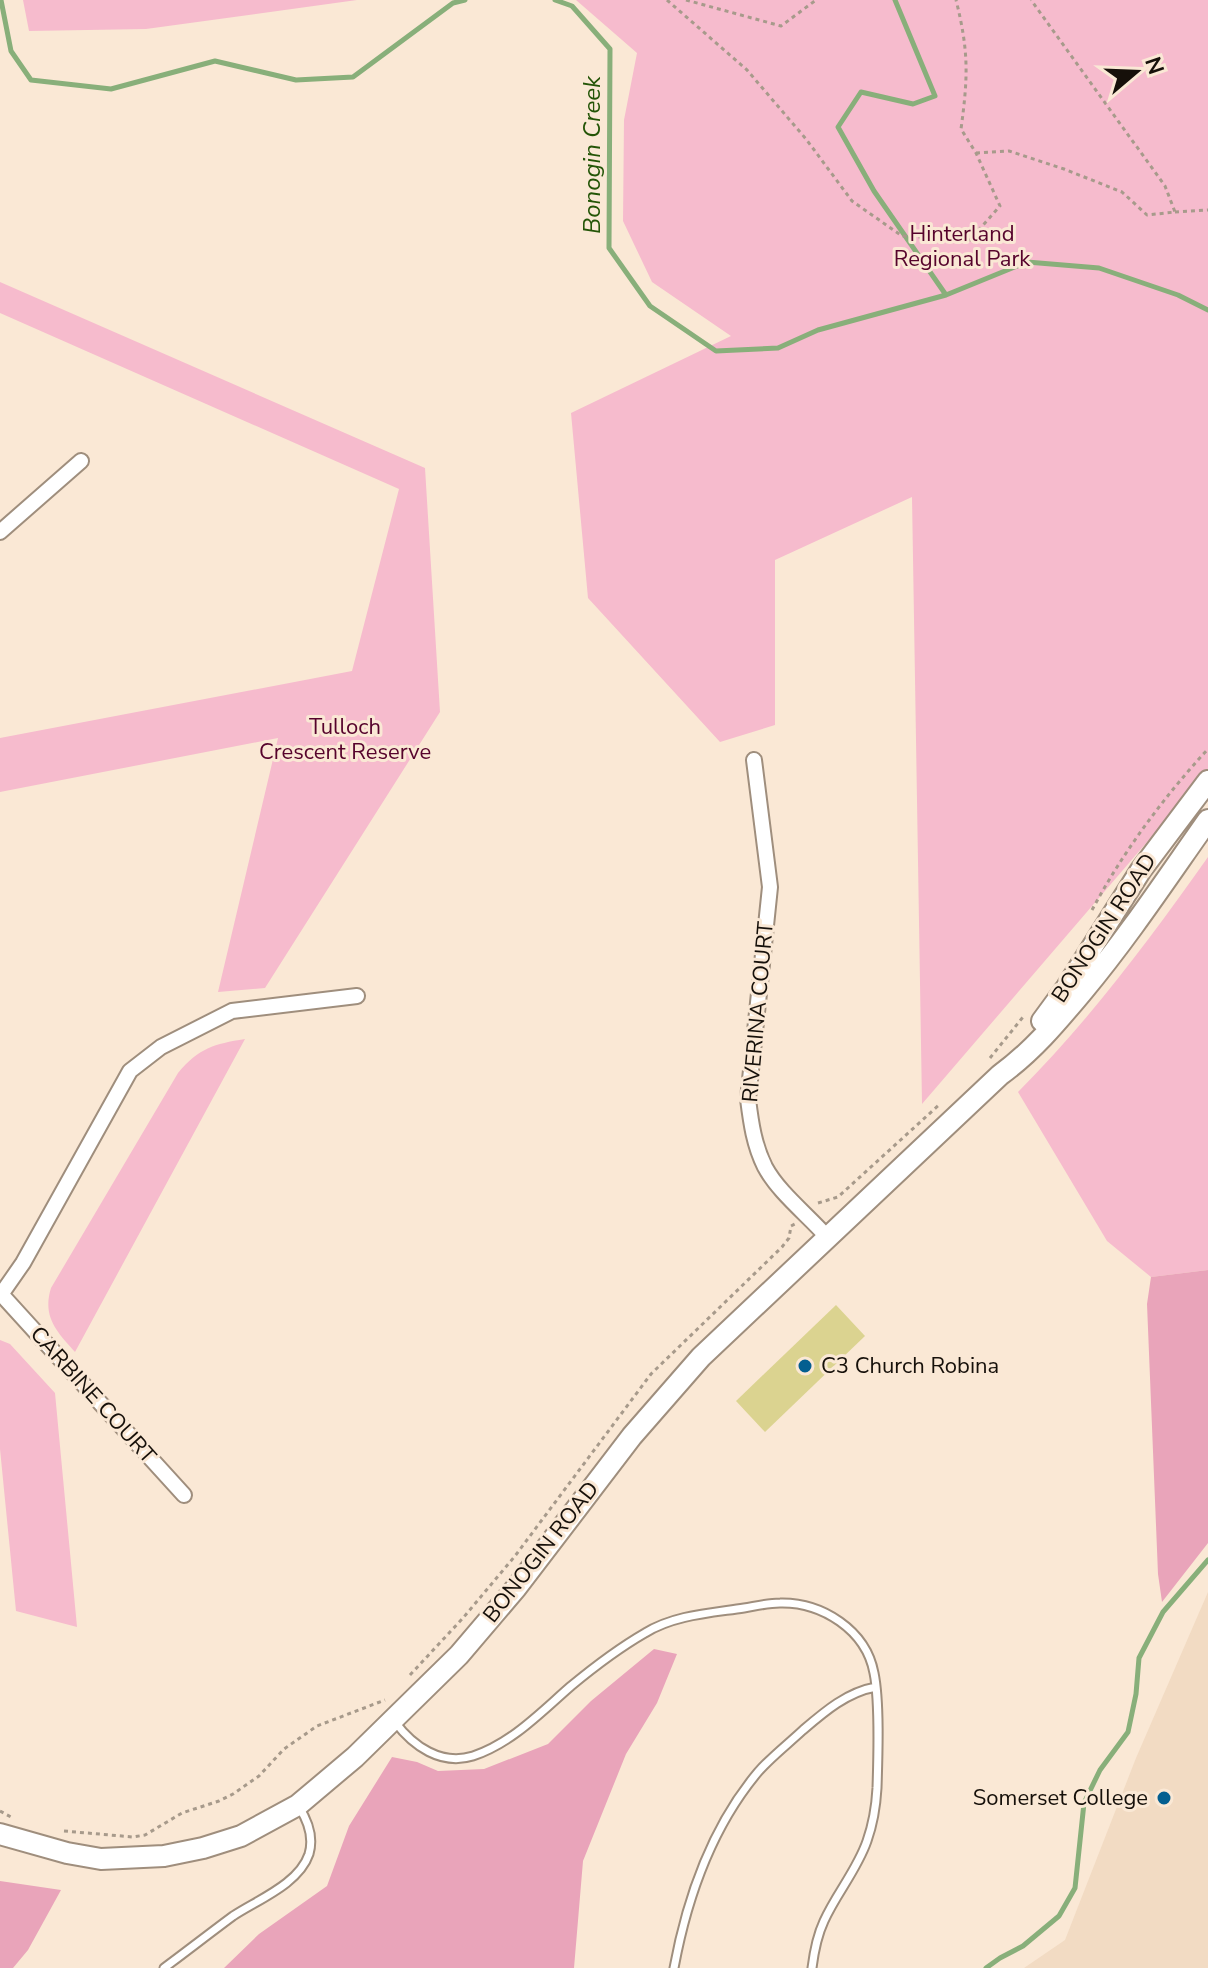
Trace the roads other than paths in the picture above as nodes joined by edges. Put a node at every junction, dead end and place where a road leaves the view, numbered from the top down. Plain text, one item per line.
1 (81, 461) dead end
2 (0, 532) edge
3 (754, 760) dead end
4 (1208, 781) edge
5 (1208, 805) edge
6 (1208, 820) edge
7 (1137, 877) junction
8 (357, 996) dead end
9 (992, 1070) junction
10 (828, 1238) junction
11 (1, 1295) edge
12 (184, 1495) dead end
13 (876, 1687) junction
14 (393, 1721) junction
15 (298, 1805) junction
16 (0, 1834) edge
17 (164, 1968) edge
18 (674, 1968) edge
19 (812, 1968) edge

1 - 2 street
3 - 10 street, RIVERINA COURT
4 - 7 street, BONOGIN ROAD
5 - 7 street
6 - 9 street, BONOGIN ROAD
7 - 9 street, BONOGIN ROAD
8 - 11 street
9 - 10 street, BONOGIN ROAD
10 - 14 street, BONOGIN ROAD
11 - 12 street, CARBINE COURT
13 - 14 lane
13 - 18 lane
13 - 19 lane
14 - 15 street, BONOGIN ROAD
15 - 16 street, BONOGIN ROAD
15 - 17 lane

